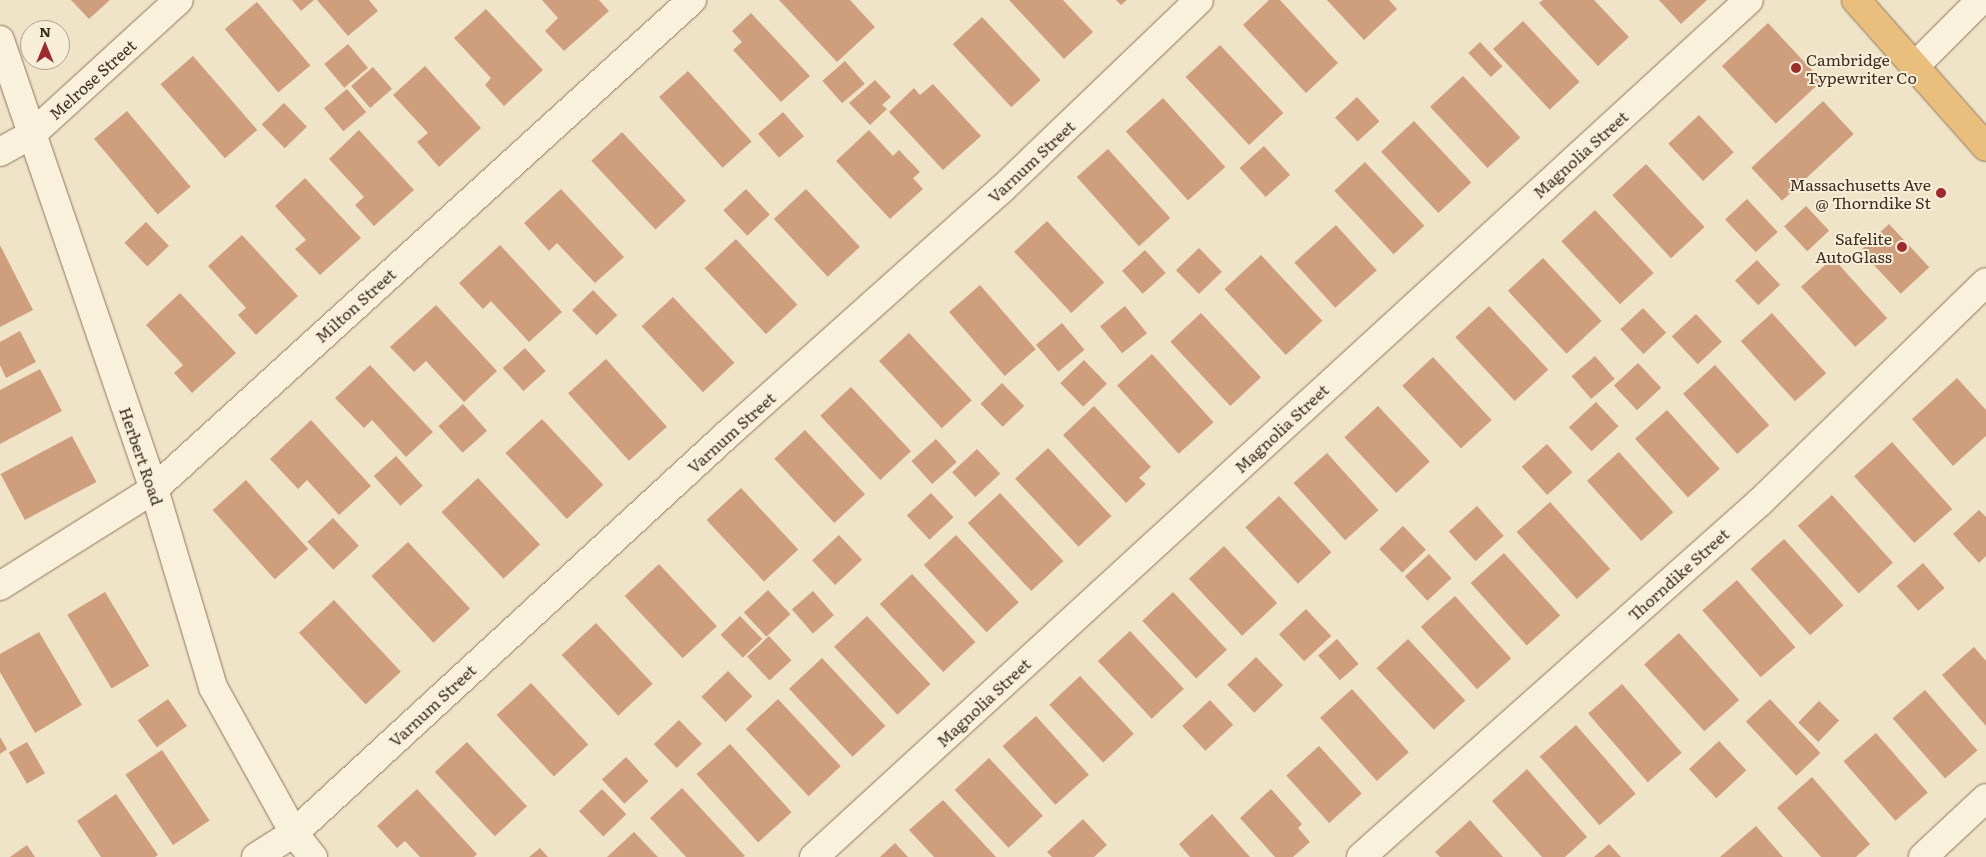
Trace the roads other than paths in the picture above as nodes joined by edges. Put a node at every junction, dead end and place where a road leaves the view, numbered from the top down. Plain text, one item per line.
1 (179, 0) edge
2 (692, 0) edge
3 (1200, 0) edge
4 (1749, 0) edge
5 (1856, 0) edge
6 (1981, 0) edge
7 (0, 40) edge
8 (1915, 66) junction
9 (31, 135) junction
10 (1986, 147) edge
11 (0, 152) edge
12 (1986, 282) edge
13 (154, 489) junction
14 (0, 586) edge
15 (1986, 798) edge
16 (294, 833) junction
17 (256, 857) edge
18 (313, 857) edge
19 (814, 857) edge
20 (1360, 857) edge
21 (1923, 857) edge

1 - 9 street, Melrose Street
2 - 13 street, Milton Street
3 - 16 street, Varnum Street
4 - 19 street, Magnolia Street
5 - 8 highway
6 - 8 street
7 - 9 street, Herbert Road
8 - 10 highway
9 - 11 street, Melrose Street
9 - 13 street, Herbert Road
12 - 20 street, Thorndike Street
13 - 14 street, Milton Street
13 - 16 street, Herbert Road
15 - 21 street
16 - 17 street, Varnum Street
16 - 18 street, Herbert Road

